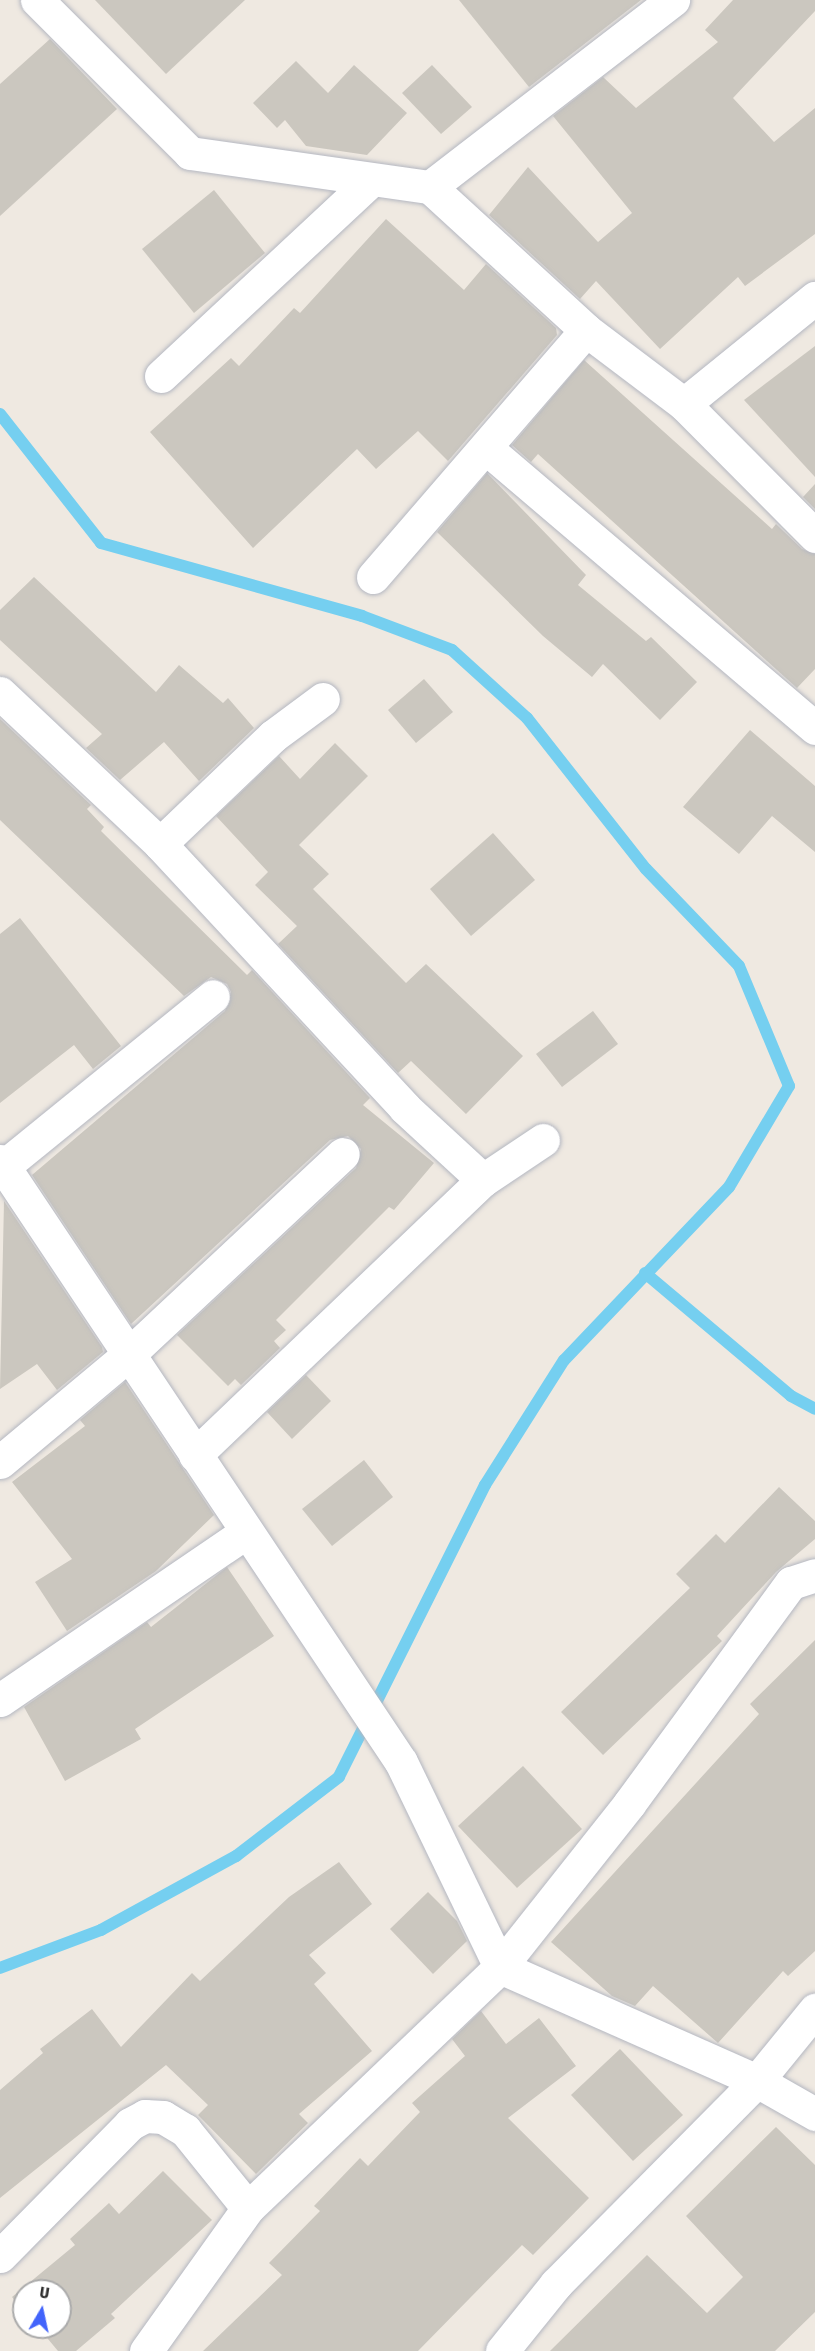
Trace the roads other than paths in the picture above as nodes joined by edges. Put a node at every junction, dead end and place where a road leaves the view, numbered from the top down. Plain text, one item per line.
1 (37, 0) edge
2 (673, 0) edge
3 (370, 182) junction
4 (430, 187) junction
5 (815, 298) edge
6 (586, 330) junction
7 (161, 376) dead end
8 (684, 404) junction
9 (486, 448) junction
10 (815, 536) edge
11 (373, 577) dead end
12 (0, 693) edge
13 (323, 699) dead end
14 (815, 728) edge
15 (160, 844) junction
16 (213, 996) dead end
17 (543, 1140) dead end
18 (343, 1154) dead end
19 (2, 1163) edge
20 (483, 1180) junction
21 (128, 1355) junction
22 (195, 1455) junction
23 (0, 1462) edge
24 (246, 1532) junction
25 (815, 1575) edge
26 (0, 1700) edge
27 (500, 1967) junction
28 (815, 2010) edge
29 (757, 2081) junction
30 (815, 2114) edge
31 (248, 2208) junction
32 (0, 2256) edge
33 (146, 2351) edge
34 (502, 2351) edge

1 - 3 street
2 - 4 street
3 - 4 street
3 - 7 street
4 - 6 street
5 - 8 street
6 - 8 street
6 - 9 street
8 - 10 street
9 - 11 street
9 - 14 street
12 - 15 street
13 - 15 street
15 - 20 street
16 - 19 street
17 - 20 street
18 - 21 street
19 - 21 street
20 - 22 street
21 - 22 street
21 - 23 street
22 - 24 street
24 - 26 street
24 - 27 street
25 - 27 street
27 - 29 street
27 - 31 street
28 - 29 street
29 - 30 street
29 - 34 street
31 - 32 street
31 - 33 street

